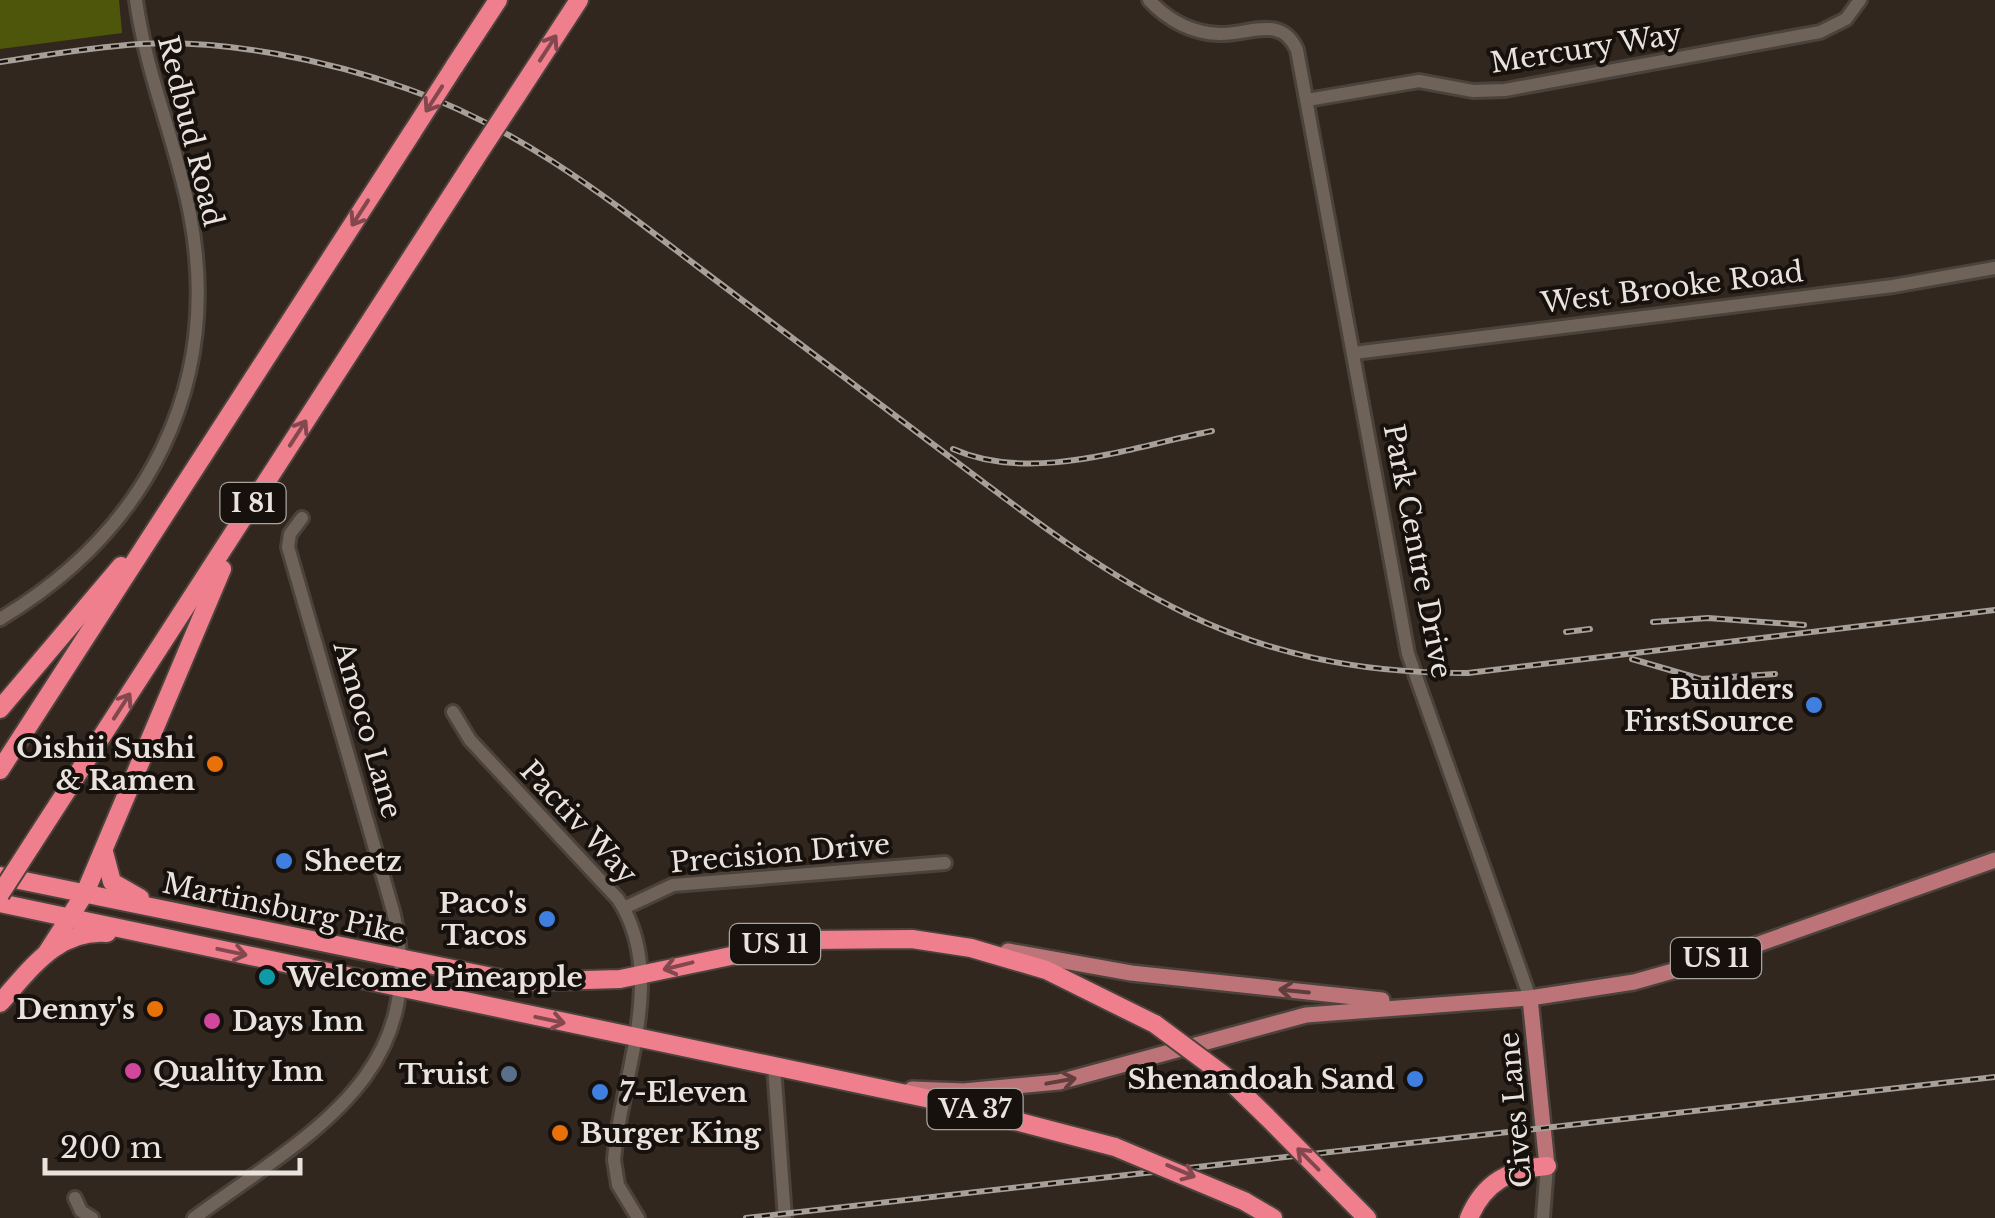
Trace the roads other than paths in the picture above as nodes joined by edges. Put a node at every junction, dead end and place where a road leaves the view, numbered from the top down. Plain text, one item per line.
1 (136, 0) edge
2 (498, 0) edge
3 (578, 0) edge
4 (1149, 0) edge
5 (1860, 0) edge
6 (1307, 100) junction
7 (1995, 268) edge
8 (1354, 354) junction
9 (183, 486) junction
10 (302, 518) dead end
11 (242, 520) junction
12 (0, 619) edge
13 (0, 708) edge
14 (453, 712) dead end
15 (0, 770) edge
16 (106, 844) junction
17 (1995, 860) edge
18 (945, 863) dead end
19 (0, 876) edge
20 (0, 894) edge
21 (85, 894) junction
22 (0, 903) edge
23 (624, 908) junction
24 (167, 911) junction
25 (72, 918) junction
26 (167, 938) junction
27 (912, 938) junction
28 (46, 954) junction
29 (400, 961) junction
30 (640, 975) junction
31 (398, 987) junction
32 (1530, 998) junction
33 (0, 1003) edge
34 (1426, 1003) junction
35 (635, 1039) junction
36 (774, 1067) junction
37 (834, 1080) junction
38 (1547, 1166) junction
39 (75, 1198) dead end
40 (1543, 1217) edge
41 (92, 1218) edge
42 (194, 1218) edge
43 (638, 1218) edge
44 (784, 1218) edge
45 (1273, 1218) edge
46 (1367, 1218) edge
47 (1469, 1218) edge

1 - 12 street, Redbud Road
2 -> 9 highway, I 81, bridge
11 -> 3 highway, I 81, bridge
4 - 6 street, Park Centre Drive
5 - 6 street, Mercury Way
6 - 8 street, Park Centre Drive
7 - 8 street, West Brooke Road
8 - 32 street, Park Centre Drive
9 - 13 highway
9 - 15 highway, I 81
10 - 29 street, Amoco Lane
11 - 16 highway
20 -> 11 highway, I 81, bridge
14 - 23 street, Pactiv Way
16 - 21 highway
16 - 24 highway
17 - 32 main road, US 11
18 - 23 street, Precision Drive
19 - 21 highway, Martinsburg Pike / US 11
21 - 24 highway, Martinsburg Pike / US 11
21 - 25 highway
22 - 25 highway, Martinsburg Pike / US 11
23 - 30 street, Pactiv Way
24 - 29 highway, Martinsburg Pike / US 11
25 - 26 highway, Martinsburg Pike / US 11
25 - 28 highway
26 - 28 highway
26 -> 31 highway, Martinsburg Pike / US 11
27 -> 30 highway, Martinsburg Pike / US 11
34 -> 27 main road, US 11
46 -> 27 highway, Martinsburg Pike, bridge
28 - 33 highway
29 - 30 highway, Martinsburg Pike / US 11
29 - 31 street, Amoco Lane
30 - 35 street, Pactiv Way
31 -> 35 highway, Martinsburg Pike / US 11
31 - 42 street, Amoco Lane
32 - 34 main road, US 11
32 - 38 main road, Cives Lane
37 -> 34 main road, US 11
35 - 36 highway, Martinsburg Pike / US 11
35 - 43 street, Pactiv Way
36 - 37 highway, Martinsburg Pike / US 11
36 - 44 street
37 -> 45 highway, VA 37, bridge
38 - 40 street, Cives Lane
38 - 47 highway
39 - 41 street

